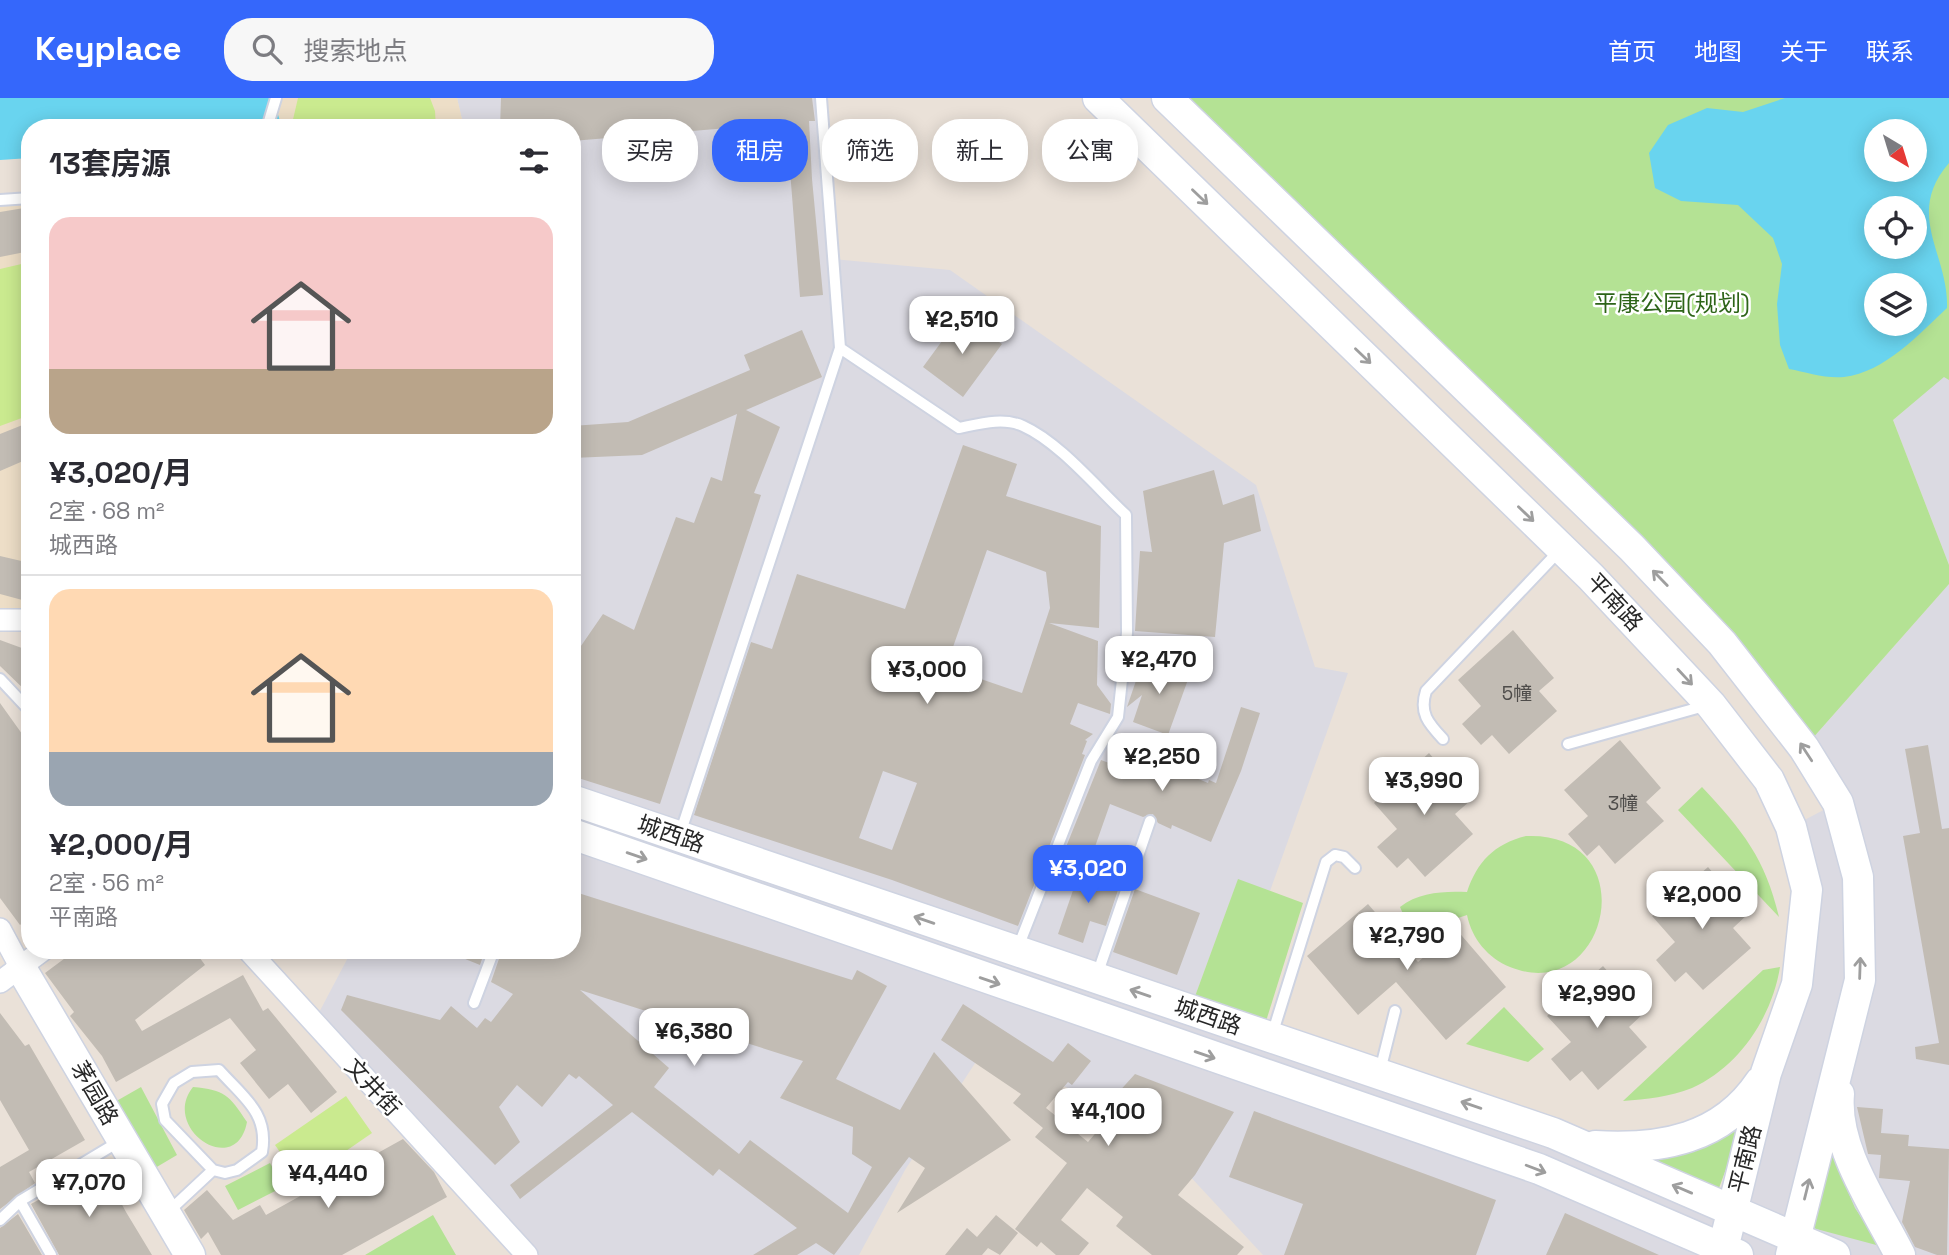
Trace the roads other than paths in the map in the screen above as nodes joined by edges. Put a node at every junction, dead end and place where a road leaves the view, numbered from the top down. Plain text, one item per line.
1 (276, 98) edge
2 (821, 98) edge
3 (1098, 98) edge
4 (1167, 98) edge
5 (270, 119) edge
6 (21, 199) edge
7 (0, 200) edge
8 (840, 348) junction
9 (1562, 548) junction
10 (0, 620) edge
11 (21, 620) edge
12 (0, 679) edge
13 (21, 701) edge
14 (1711, 705) junction
15 (1443, 739) dead end
16 (1569, 744) dead end
17 (581, 803) edge
18 (1150, 821) dead end
19 (581, 837) edge
20 (680, 837) junction
21 (1355, 868) dead end
22 (0, 929) edge
23 (1017, 951) junction
24 (256, 959) edge
25 (491, 959) edge
26 (21, 967) edge
27 (1096, 978) junction
28 (474, 1003) dead end
29 (1395, 1011) dead end
30 (1271, 1037) junction
31 (1844, 1043) junction
32 (1766, 1073) junction
33 (1379, 1074) junction
34 (122, 1140) junction
35 (1581, 1145) junction
36 (213, 1170) junction
37 (20, 1201) junction
38 (1732, 1211) junction
39 (166, 1214) junction
40 (0, 1220) edge
41 (1793, 1246) edge
42 (1731, 1252) edge
43 (51, 1255) edge
44 (190, 1255) edge
45 (527, 1255) edge
46 (1835, 1255) edge
47 (1900, 1255) edge

1 - 5 lane
2 - 8 lane
3 -> 9 main road, 平南路
31 -> 4 main road
6 - 7 lane
8 - 20 lane
8 - 23 lane
9 -> 14 main road, 平南路
9 - 15 lane
10 - 11 street
12 - 13 lane
14 - 16 lane
14 - 32 main road, 平南路
17 - 20 main road, 城西路
18 - 27 lane
19 -> 42 main road
23 -> 20 main road, 城西路
21 - 30 lane
22 - 26 street
23 - 27 main road, 城西路
24 - 45 street, 文井街
25 - 28 lane
26 - 34 main road, 茅园路
30 -> 27 main road, 城西路
29 - 33 lane
30 - 33 main road, 城西路
41 -> 31 main road
31 - 47 main road
32 - 35 main road
32 - 38 main road, 平南路
35 -> 33 main road, 城西路
34 - 37 lane
34 - 39 main road, 茅园路
38 -> 35 main road, 城西路
36 - 36 lane
36 - 39 lane
37 - 40 lane
37 - 43 lane
38 - 41 main road, 城西路
38 - 42 main road, 平南路
39 - 44 main road, 茅园路
41 - 46 main road, 城西路

